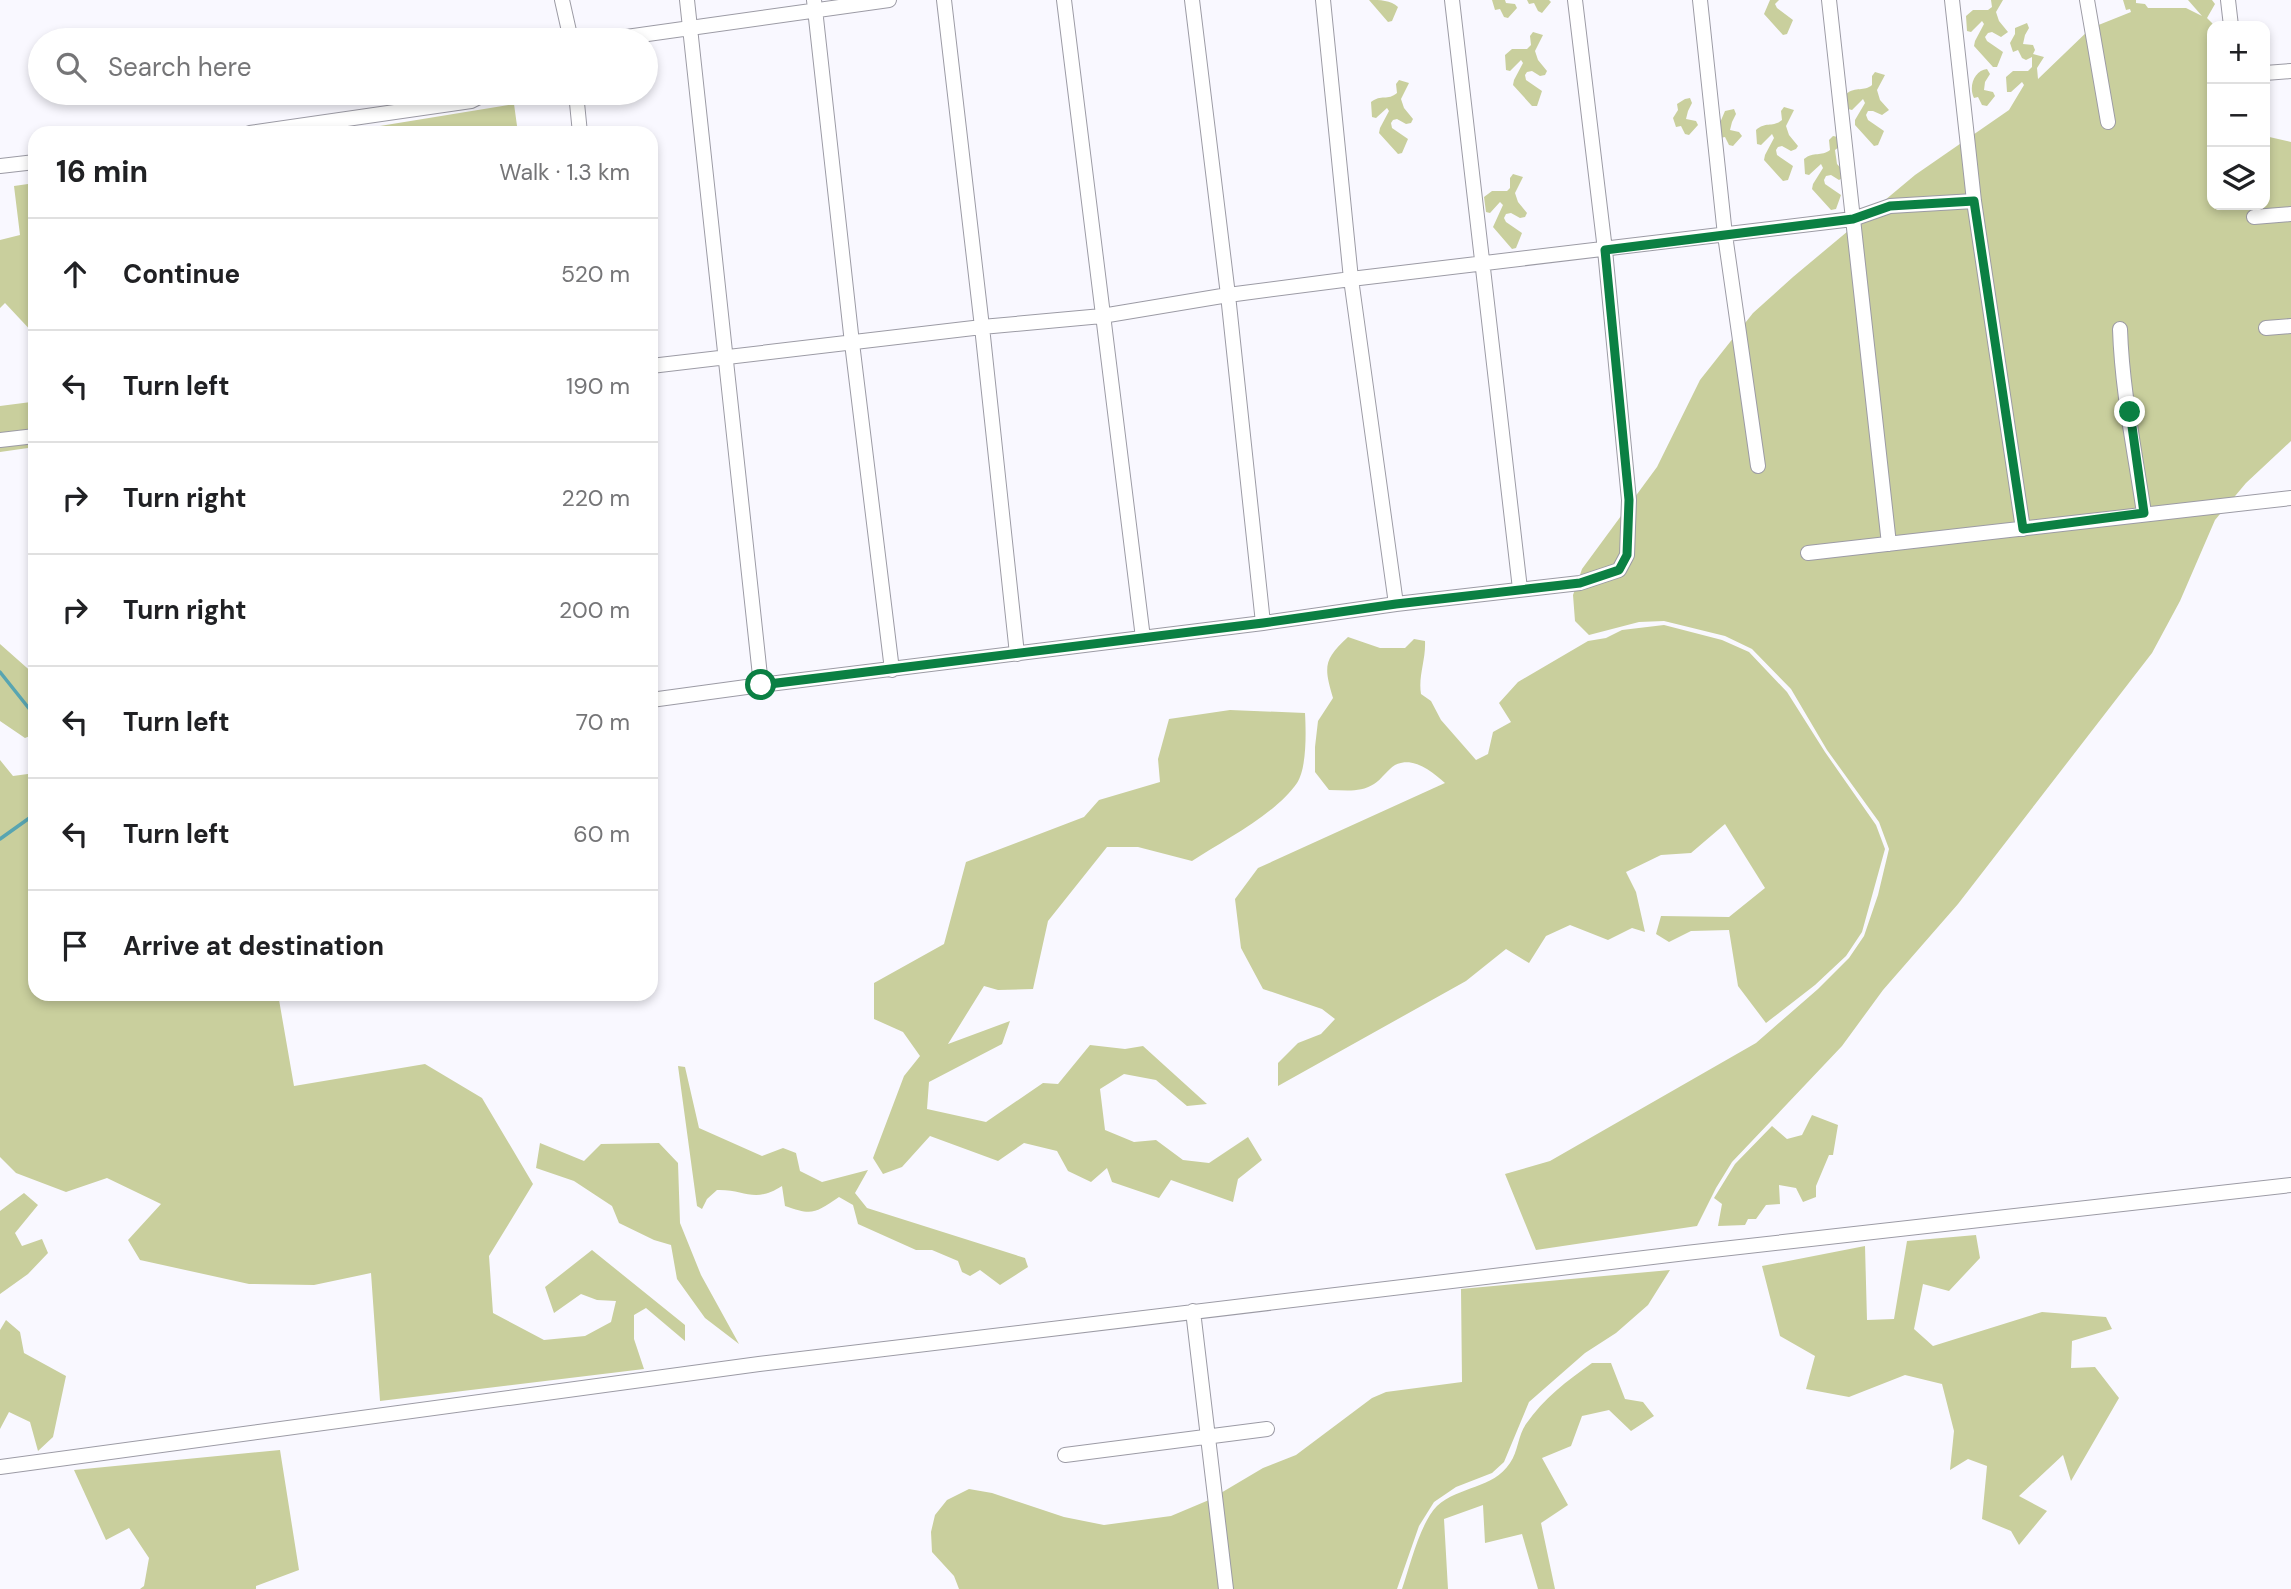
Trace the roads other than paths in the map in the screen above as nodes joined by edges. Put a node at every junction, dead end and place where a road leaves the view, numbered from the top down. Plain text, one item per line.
1 (562, 0) edge
2 (687, 0) edge
3 (889, 0) edge
4 (944, 0) edge
5 (1064, 0) edge
6 (1192, 0) edge
7 (1323, 0) edge
8 (1452, 0) edge
9 (1575, 0) edge
10 (1700, 0) edge
11 (1829, 0) edge
12 (1952, 0) edge
13 (2087, 0) edge
14 (2228, 0) edge
15 (815, 5) edge
16 (2230, 21) edge
17 (568, 28) edge
18 (691, 28) junction
19 (658, 33) edge
20 (2291, 71) edge
21 (2270, 73) edge
22 (443, 105) edge
23 (577, 105) edge
24 (2108, 122) dead end
25 (298, 126) edge
26 (579, 126) edge
27 (28, 163) edge
28 (0, 166) edge
29 (1974, 201) junction
30 (2291, 214) edge
31 (2253, 217) dead end
32 (1853, 219) junction
33 (1725, 234) junction
34 (1605, 250) junction
35 (1483, 263) junction
36 (1351, 279) junction
37 (1228, 295) junction
38 (1102, 316) junction
39 (2291, 326) edge
40 (982, 327) junction
41 (2266, 328) dead end
42 (2120, 329) dead end
43 (852, 343) junction
44 (724, 356) junction
45 (658, 365) edge
46 (28, 437) edge
47 (0, 440) edge
48 (1758, 466) dead end
49 (2291, 498) edge
50 (2144, 513) junction
51 (2023, 529) junction
52 (1889, 544) junction
53 (1808, 552) dead end
54 (1520, 589) junction
55 (1396, 604) junction
56 (1263, 623) junction
57 (1143, 638) junction
58 (1017, 654) junction
59 (892, 670) junction
60 (761, 685) junction
61 (658, 700) edge
62 (2291, 1185) edge
63 (1193, 1311) junction
64 (1268, 1429) dead end
65 (1208, 1437) junction
66 (1065, 1455) dead end
67 (0, 1466) edge
68 (1226, 1589) edge

1 - 17 street
2 - 18 street
3 - 15 street
4 - 40 street
5 - 38 street
6 - 37 street
7 - 36 street
8 - 35 street
9 - 34 street
10 - 33 street
11 - 32 street
12 - 29 street
13 - 24 street
14 - 16 street
15 - 18 street
15 - 43 street
18 - 19 street
18 - 44 street
20 - 21 street
22 - 25 street
23 - 26 street
27 - 28 street
29 - 32 street
29 - 51 street
30 - 31 street
32 - 33 street
32 - 52 street
33 - 34 street
33 - 48 street
34 - 35 street
34 - 54 street
35 - 36 street
35 - 54 street
36 - 37 street
36 - 55 street
37 - 38 street
37 - 56 street
38 - 40 street
38 - 57 street
39 - 41 street
40 - 43 street
40 - 58 street
42 - 50 street
43 - 44 street
43 - 59 street
44 - 45 street
44 - 60 street
46 - 47 street
49 - 50 street
50 - 51 street
51 - 52 street
52 - 53 street
54 - 55 street
55 - 56 street
56 - 57 street
57 - 58 street
58 - 59 street
59 - 60 street
60 - 61 street
62 - 63 street
63 - 65 street
63 - 67 street
64 - 65 street
65 - 66 street
65 - 68 street

